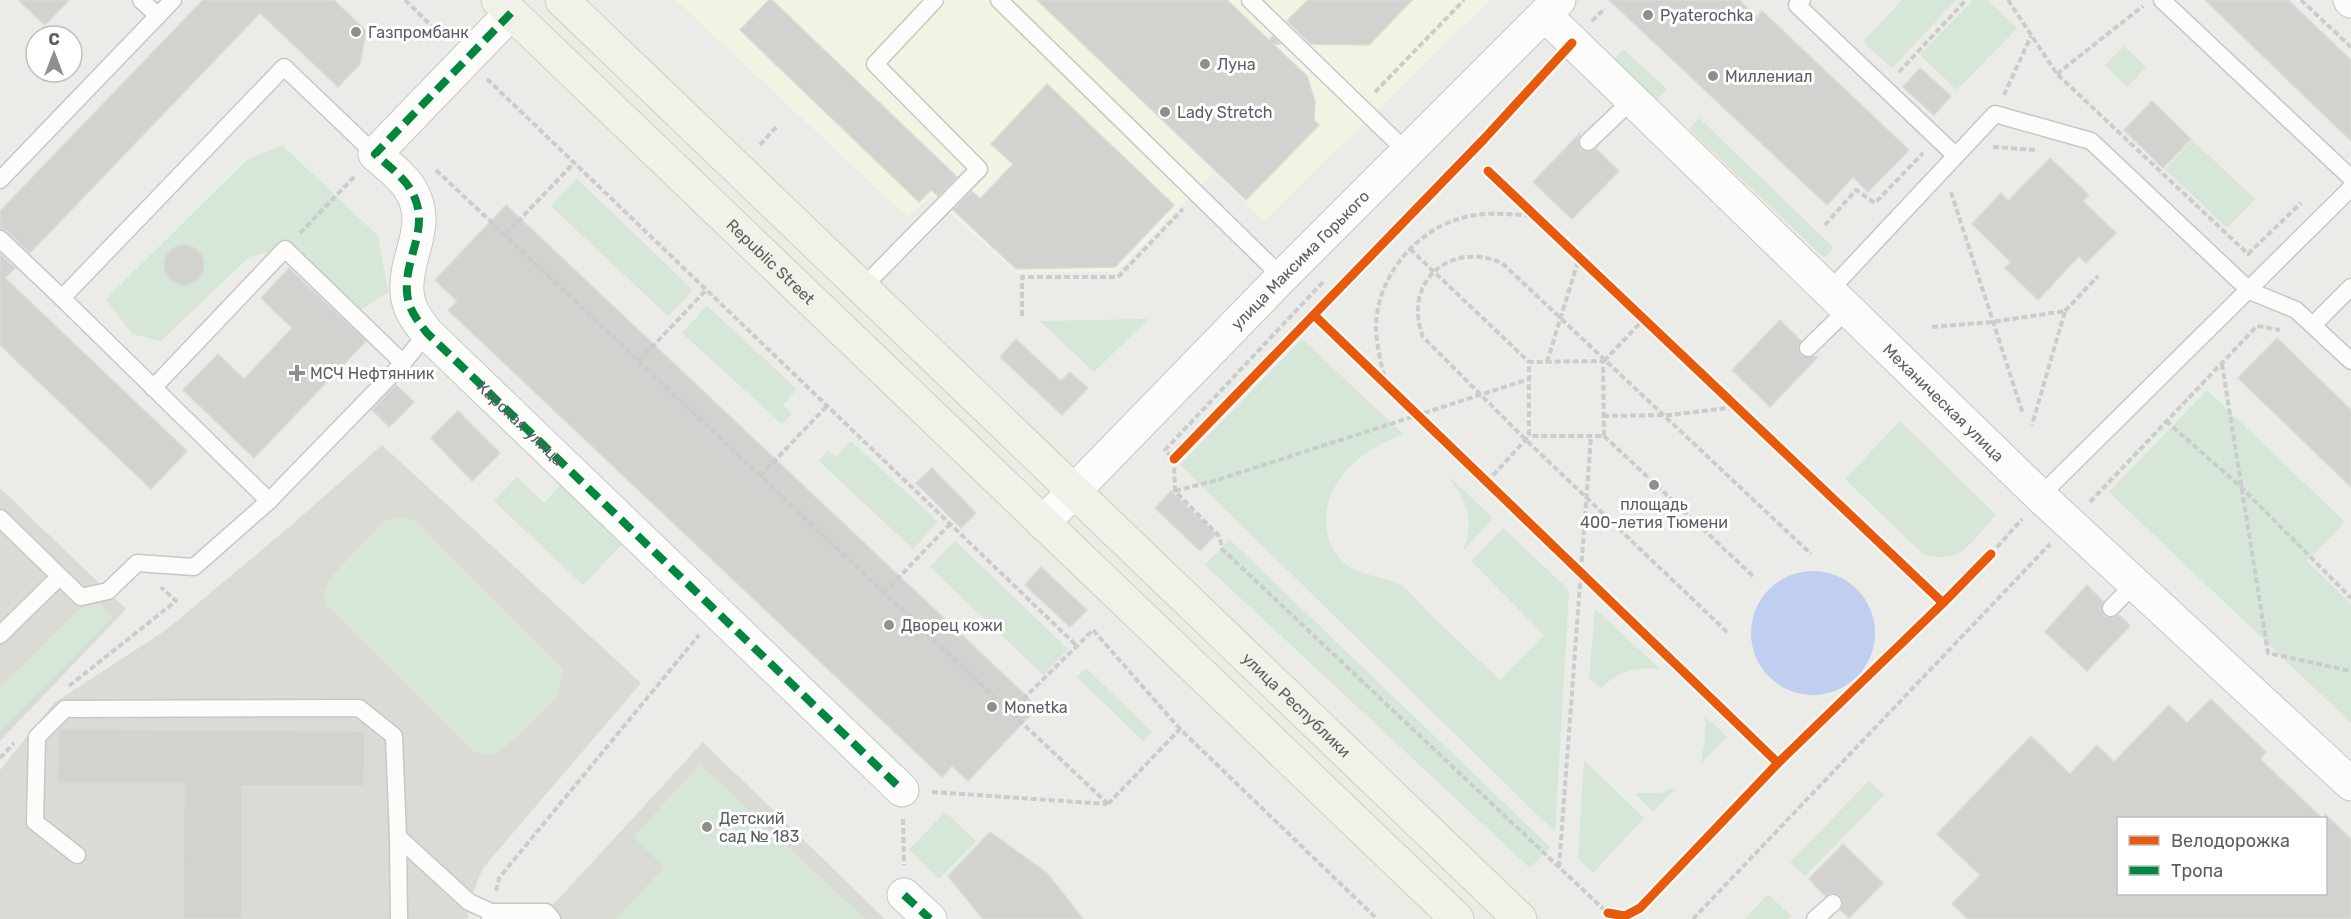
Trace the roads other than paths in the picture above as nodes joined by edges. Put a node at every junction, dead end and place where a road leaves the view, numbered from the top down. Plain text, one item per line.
1 (141, 0) edge
2 (173, 0) edge
3 (562, 0) edge
4 (935, 0) edge
5 (999, 0) edge
6 (1250, 0) edge
7 (1802, 0) edge
8 (2162, 0) edge
9 (505, 6) edge
10 (1552, 8) edge
11 (158, 16) junction
12 (1631, 102) junction
13 (1588, 141) dead end
14 (1407, 152) junction
15 (375, 154) junction
16 (1955, 155) junction
17 (2351, 178) edge
18 (0, 180) edge
19 (2351, 188) edge
20 (0, 239) edge
21 (1282, 277) junction
22 (2351, 287) edge
23 (862, 288) junction
24 (2250, 291) junction
25 (62, 298) junction
26 (1839, 300) junction
27 (2314, 324) junction
28 (427, 333) junction
29 (1808, 348) dead end
30 (2351, 361) edge
31 (403, 363) junction
32 (153, 388) junction
33 (1073, 490) junction
34 (269, 501) junction
35 (2033, 505) junction
36 (0, 518) edge
37 (1043, 523) junction
38 (59, 577) junction
39 (2136, 582) junction
40 (2111, 608) dead end
41 (0, 635) edge
42 (2351, 783) edge
43 (902, 790) road end
44 (398, 837) junction
45 (77, 855) dead end
46 (904, 895) road end
47 (1833, 903) dead end
48 (490, 916) edge
49 (399, 919) edge
50 (552, 919) edge
51 (930, 919) edge
52 (1457, 919) edge
53 (1520, 919) edge
54 (1815, 919) edge

1 - 11 lane
2 - 11 lane
3 - 23 main road
4 - 23 lane
5 - 21 lane
6 - 14 lane
7 - 16 lane
8 - 17 lane
9 - 15 street
9 - 37 main road, Republic Street
10 - 12 street, Механическая улица
10 - 14 street, улица Максима Горького
11 - 18 lane
12 - 13 lane
12 - 26 street, Механическая улица
14 - 21 street, улица Максима Горького
15 - 25 lane
15 - 28 street, Карская улица
16 - 24 lane
16 - 26 lane
19 - 24 lane
20 - 25 lane
21 - 33 street, улица Максима Горького
22 - 27 lane
23 - 33 main road
24 - 27 lane
24 - 35 lane
25 - 32 lane
26 - 29 lane
26 - 35 street, Механическая улица
27 - 30 lane
28 - 31 lane
28 - 43 street, Карская улица
31 - 32 lane
31 - 34 lane
32 - 34 lane
33 - 37 street, улица Максима Горького
33 - 53 main road, улица Республики
34 - 38 lane
35 - 39 street, Механическая улица
36 - 38 lane
37 - 52 main road
38 - 41 lane
39 - 40 lane
39 - 42 street, Механическая улица
44 - 45 lane
44 - 48 lane
44 - 49 lane
46 - 51 street
47 - 54 lane
48 - 50 lane

